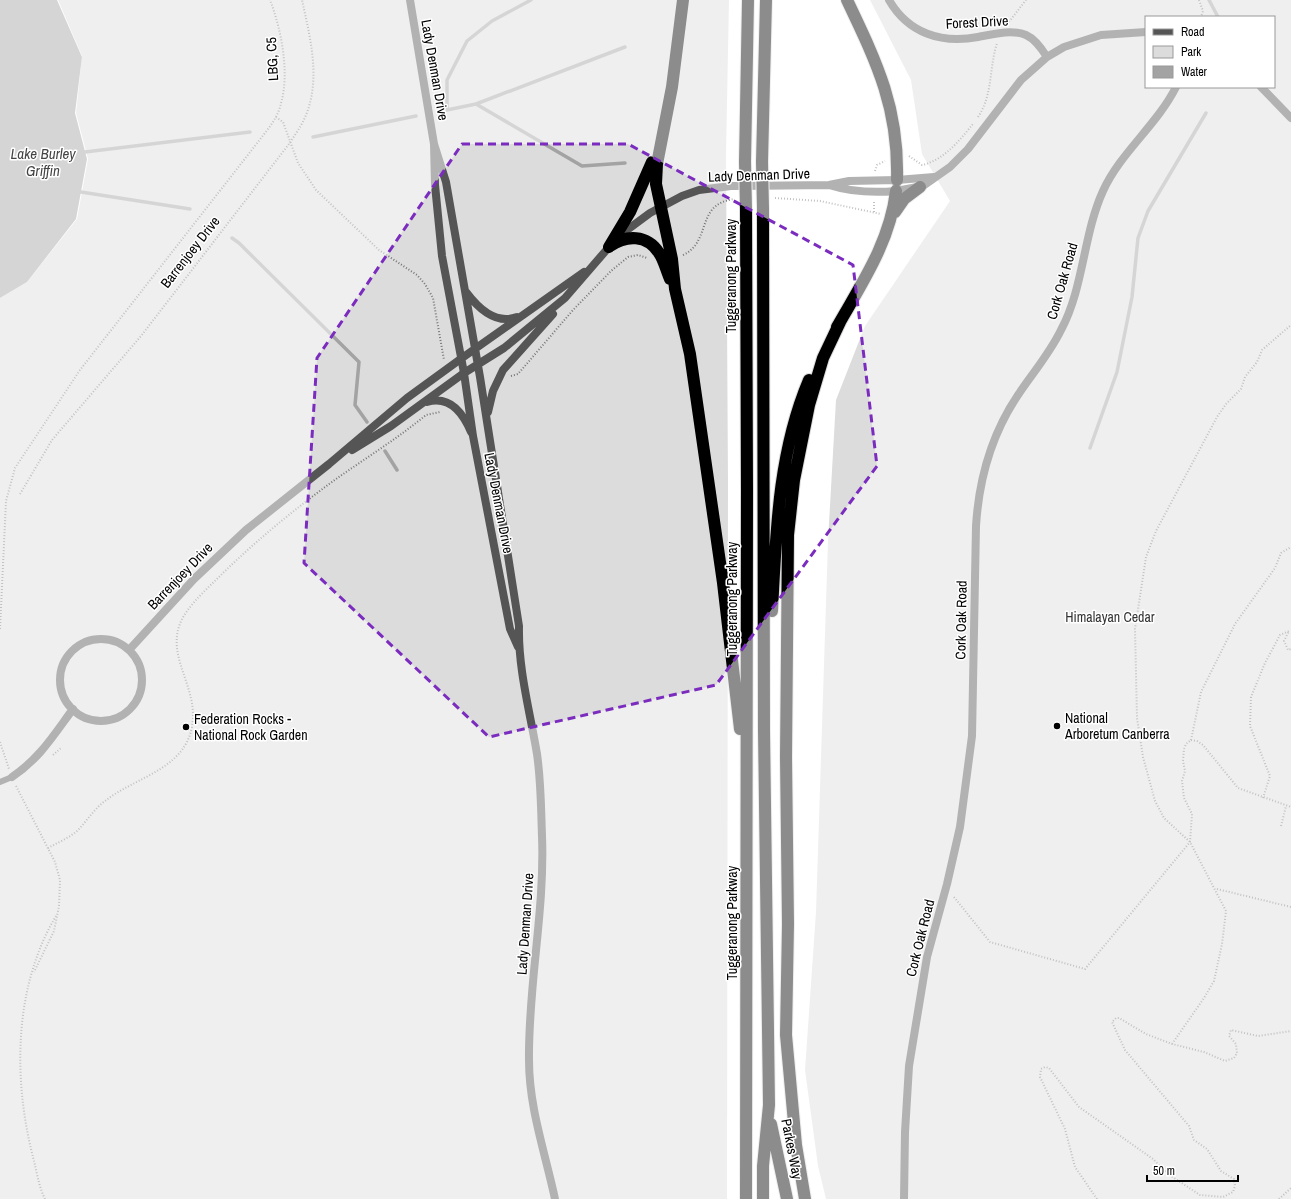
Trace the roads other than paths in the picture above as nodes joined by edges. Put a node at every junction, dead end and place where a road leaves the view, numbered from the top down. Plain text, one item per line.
1 (410, 0) edge
2 (683, 0) edge
3 (748, 0) edge
4 (766, 0) edge
5 (847, 0) edge
6 (889, 0) edge
7 (1145, 32) edge
8 (1047, 57) junction
9 (1175, 88) edge
10 (1262, 88) edge
11 (1291, 118) edge
12 (664, 128) junction
13 (434, 144) junction
14 (935, 176) junction
15 (829, 185) junction
16 (897, 185) junction
17 (920, 187) junction
18 (660, 207) junction
19 (893, 216) junction
20 (609, 247) junction
21 (595, 262) junction
22 (576, 287) junction
23 (464, 289) junction
24 (674, 289) junction
25 (522, 316) junction
26 (841, 320) junction
27 (474, 349) junction
28 (462, 358) junction
29 (478, 364) junction
30 (464, 373) junction
31 (420, 405) junction
32 (487, 419) junction
33 (473, 436) junction
34 (329, 464) junction
35 (129, 650) junction
36 (519, 650) junction
37 (72, 709) junction
38 (764, 730) junction
39 (12, 777) joint
40 (0, 782) edge
41 (747, 804) junction
42 (769, 1105) junction
43 (555, 1199) edge
44 (746, 1199) edge
45 (762, 1199) edge
46 (786, 1199) edge
47 (805, 1199) edge
48 (904, 1199) edge

1 - 13 street, Lady Denman Drive
2 - 12 highway
3 - 41 highway, Tuggeranong Parkway, bridge
4 - 38 highway, bridge
5 - 16 highway
6 - 8 street, Forest Drive
7 - 8 street
8 - 14 street
9 - 48 street, Cork Oak Road
10 - 11 street
12 - 18 highway
12 - 20 highway
13 - 23 street, Lady Denman Drive
13 - 28 street, Lady Denman Drive
14 - 16 street
14 - 17 street
15 - 16 street, Lady Denman Drive
15 - 16 street, Lady Denman Drive
15 - 18 street, Lady Denman Drive
16 - 17 street
16 - 19 highway
17 - 19 highway
18 - 20 street, Lady Denman Drive
18 - 24 highway
19 - 26 highway
20 - 21 street, Lady Denman Drive
20 - 24 highway
21 - 22 street, Lady Denman Drive
21 - 25 street, Lady Denman Drive
22 - 29 street, Lady Denman Drive
22 - 32 street
23 - 25 street
23 - 27 street, Lady Denman Drive
24 - 41 highway
25 - 27 street, Lady Denman Drive
26 - 38 highway
26 - 47 highway
27 - 28 street, Lady Denman Drive
27 - 29 street, Lady Denman Drive
28 - 30 street, Lady Denman Drive
28 - 34 street, Barrenjoey Drive
29 - 30 street, Barrenjoey Drive
29 - 32 street, Lady Denman Drive
30 - 31 street, Barrenjoey Drive
30 - 33 street, Lady Denman Drive
31 - 33 street
31 - 34 street, Barrenjoey Drive
32 - 36 street, Lady Denman Drive
33 - 36 street, Lady Denman Drive
34 - 35 street, Barrenjoey Drive
35 - 37 street
35 - 37 street
36 - 43 street, Lady Denman Drive
37 - 39 street
38 - 42 highway
39 - 40 lane
41 - 44 highway, Tuggeranong Parkway
42 - 45 highway
42 - 46 highway, Parkes Way

